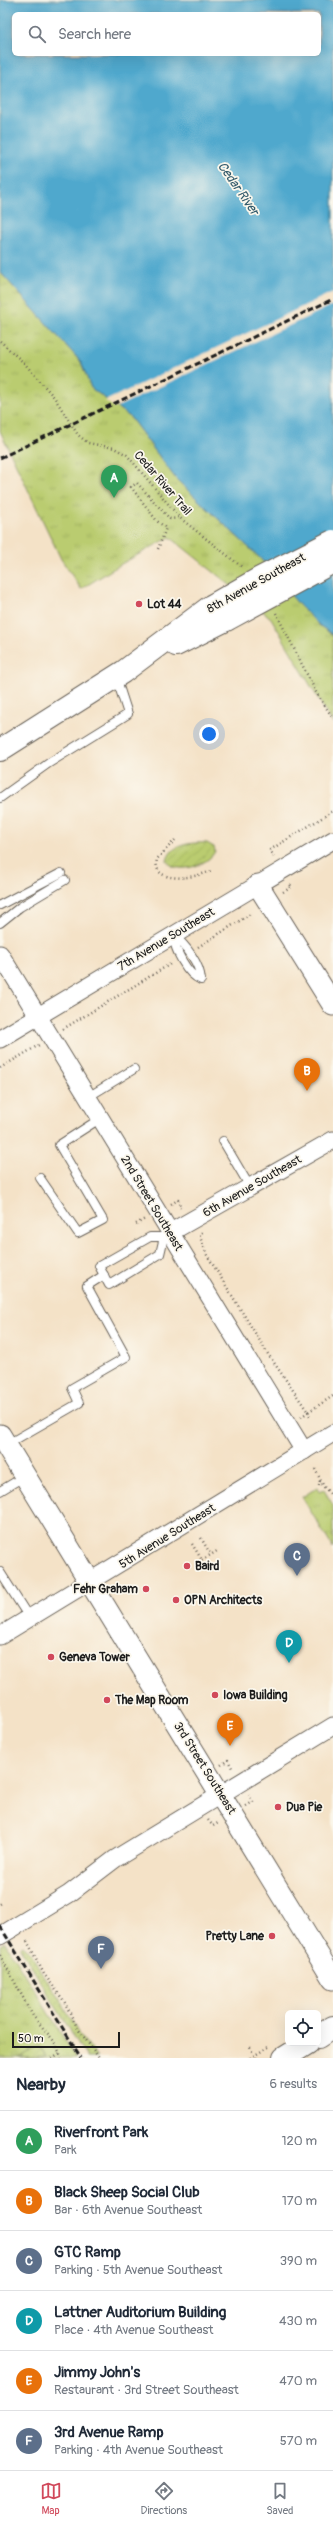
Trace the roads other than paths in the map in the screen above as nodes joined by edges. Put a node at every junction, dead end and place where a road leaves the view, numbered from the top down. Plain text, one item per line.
1 (333, 541) edge
2 (333, 562) edge
3 (218, 613) junction
4 (119, 674) junction
5 (0, 750) edge
6 (0, 798) edge
7 (333, 840) edge
8 (258, 885) junction
9 (0, 905) edge
10 (0, 923) edge
11 (173, 935) junction
12 (0, 954) edge
13 (333, 1005) edge
14 (38, 1016) junction
15 (0, 1039) edge
16 (134, 1070) dead end
17 (88, 1097) junction
18 (101, 1118) junction
19 (333, 1140) edge
20 (223, 1141) dead end
21 (40, 1178) dead end
22 (250, 1187) junction
23 (167, 1234) junction
24 (104, 1275) junction
25 (333, 1433) edge
26 (3, 1440) edge
27 (304, 1451) junction
28 (25, 1476) junction
29 (0, 1491) edge
30 (0, 1572) edge
31 (90, 1583) junction
32 (30, 1619) junction
33 (0, 1636) edge
34 (333, 1726) edge
35 (221, 1794) junction
36 (107, 1864) junction
37 (0, 1922) edge
38 (0, 1936) edge
39 (333, 1979) edge
40 (333, 2027) edge
41 (321, 2035) edge
42 (303, 2046) edge
43 (284, 2058) edge

1 - 3 main road, 8th Avenue Southeast, bridge
2 - 3 main road, 8th Avenue Southeast, bridge
3 - 4 main road, 8th Avenue Southeast
4 - 5 main road, 8th Avenue Southeast
4 - 6 lane
7 - 8 street, 7th Avenue Southeast
8 - 11 street, 7th Avenue Southeast
8 - 13 street
9 - 10 lane
11 - 11 lane
11 - 14 street, 7th Avenue Southeast
12 - 14 street, 2nd Street Southeast
14 - 15 street, 7th Avenue Southeast
14 - 17 street, 2nd Street Southeast
16 - 17 lane
17 - 18 street, 2nd Street Southeast
18 - 21 lane
18 - 23 street, 2nd Street Southeast
19 - 22 street, 6th Avenue Southeast
20 - 22 lane
22 - 23 street, 6th Avenue Southeast
23 - 24 lane
23 - 24 lane
23 - 27 street, 2nd Street Southeast
24 - 26 lane
25 - 27 street, 5th Avenue Southeast
26 - 28 street, 3rd Street Southeast
27 - 31 street, 5th Avenue Southeast
28 - 29 lane
28 - 31 street, 3rd Street Southeast
30 - 32 lane
31 - 32 street, 5th Avenue Southeast
31 - 35 street, 3rd Street Southeast
32 - 33 street, 5th Avenue Southeast
34 - 35 street
35 - 36 street
35 - 39 street, 3rd Street Southeast
36 - 37 street
36 - 38 street
40 - 41 main road
42 - 43 main road

